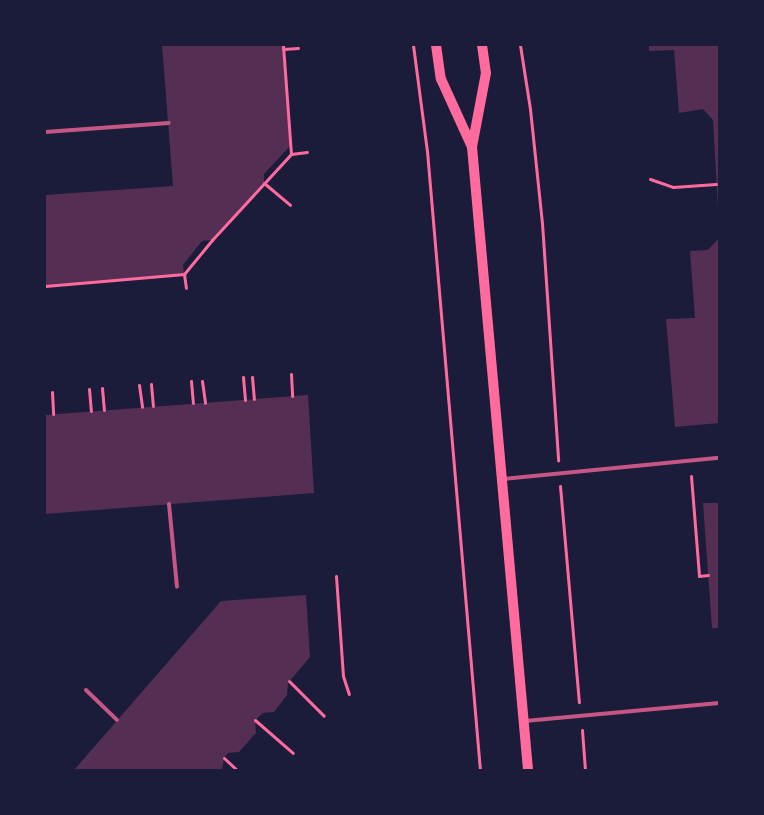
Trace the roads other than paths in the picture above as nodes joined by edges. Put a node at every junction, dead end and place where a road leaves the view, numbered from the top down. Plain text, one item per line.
1 (436, 45) edge
2 (482, 45) edge
3 (169, 123) dead end
4 (45, 132) edge
5 (472, 147) junction
6 (719, 458) edge
7 (503, 479) junction
8 (169, 504) dead end
9 (177, 588) dead end
10 (86, 690) dead end
11 (719, 703) edge
12 (118, 720) dead end
13 (524, 721) junction
14 (528, 770) edge

1 - 5 main road
2 - 5 main road
3 - 4 lane
5 - 7 main road
6 - 7 lane
7 - 13 main road
8 - 9 lane
10 - 12 lane
11 - 13 lane
13 - 14 main road

